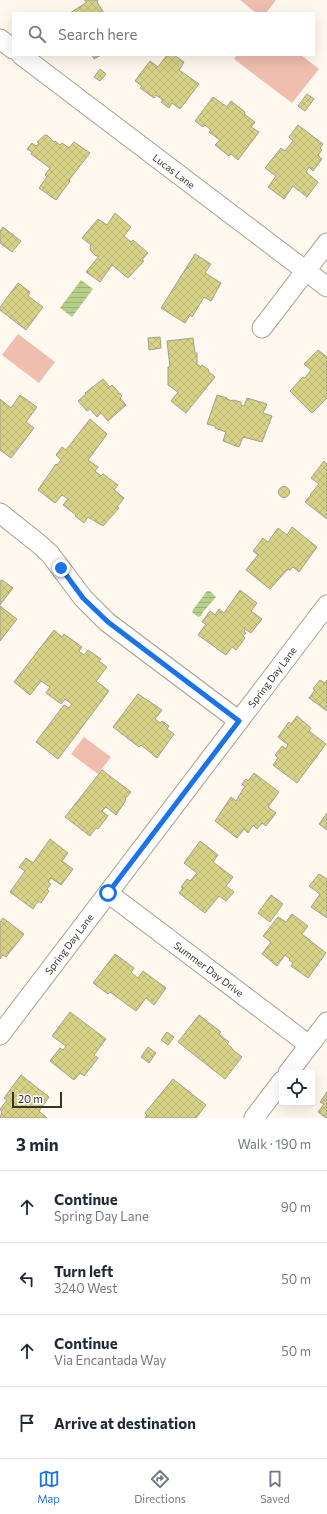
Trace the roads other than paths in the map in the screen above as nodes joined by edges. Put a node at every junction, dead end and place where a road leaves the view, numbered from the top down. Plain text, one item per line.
1 (0, 39) edge
2 (12, 48) edge
3 (22, 56) edge
4 (327, 243) edge
5 (306, 271) junction
6 (327, 287) edge
7 (262, 328) dead end
8 (0, 513) edge
9 (327, 605) edge
10 (239, 721) junction
11 (108, 893) junction
12 (327, 1022) edge
13 (0, 1036) edge
14 (309, 1045) junction
15 (290, 1070) edge
16 (279, 1085) edge
17 (254, 1118) edge

1 - 2 street
3 - 5 street, Lucas Lane
4 - 5 street
5 - 6 street, Lucas Lane
5 - 7 street
8 - 10 street
9 - 10 street, Spring Day Lane
10 - 11 street, Spring Day Lane
11 - 13 street, Spring Day Lane
11 - 14 street, Summer Day Drive
12 - 14 street
14 - 15 street
16 - 17 street

